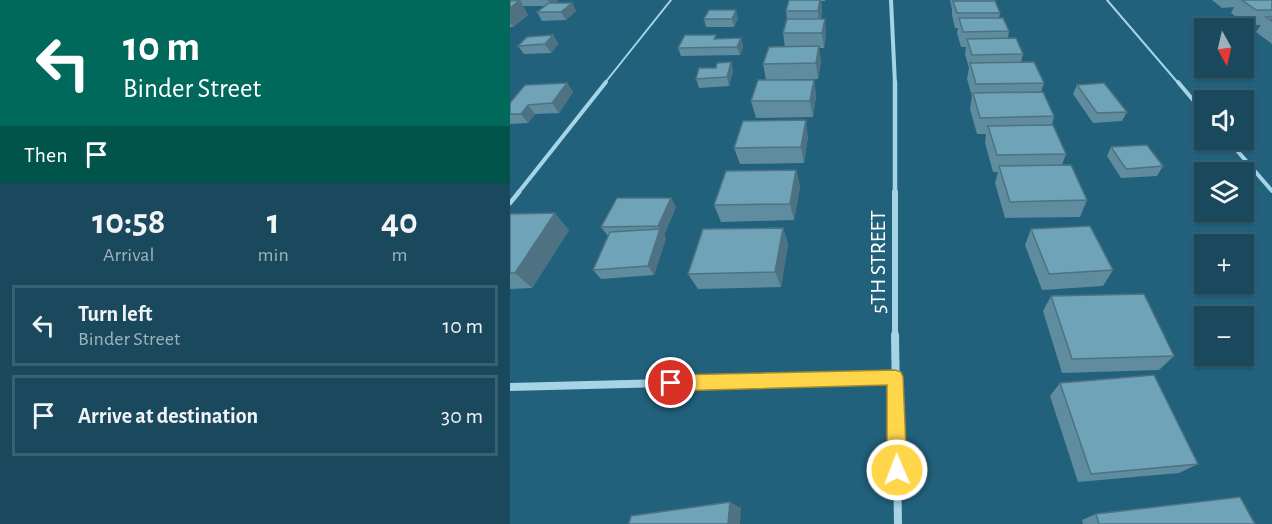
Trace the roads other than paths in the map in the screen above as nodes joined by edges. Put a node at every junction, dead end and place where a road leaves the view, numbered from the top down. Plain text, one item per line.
1 (670, 0) edge
2 (891, 0) edge
3 (1107, 0) edge
4 (1194, 101) edge
5 (1236, 150) edge
6 (1272, 191) edge
7 (510, 203) edge
8 (895, 377) junction
9 (510, 387) edge
10 (898, 524) edge

1 - 7 lane
2 - 8 street, 5TH STREET
3 - 4 lane
5 - 6 lane
8 - 9 street
8 - 10 street, 5TH STREET

